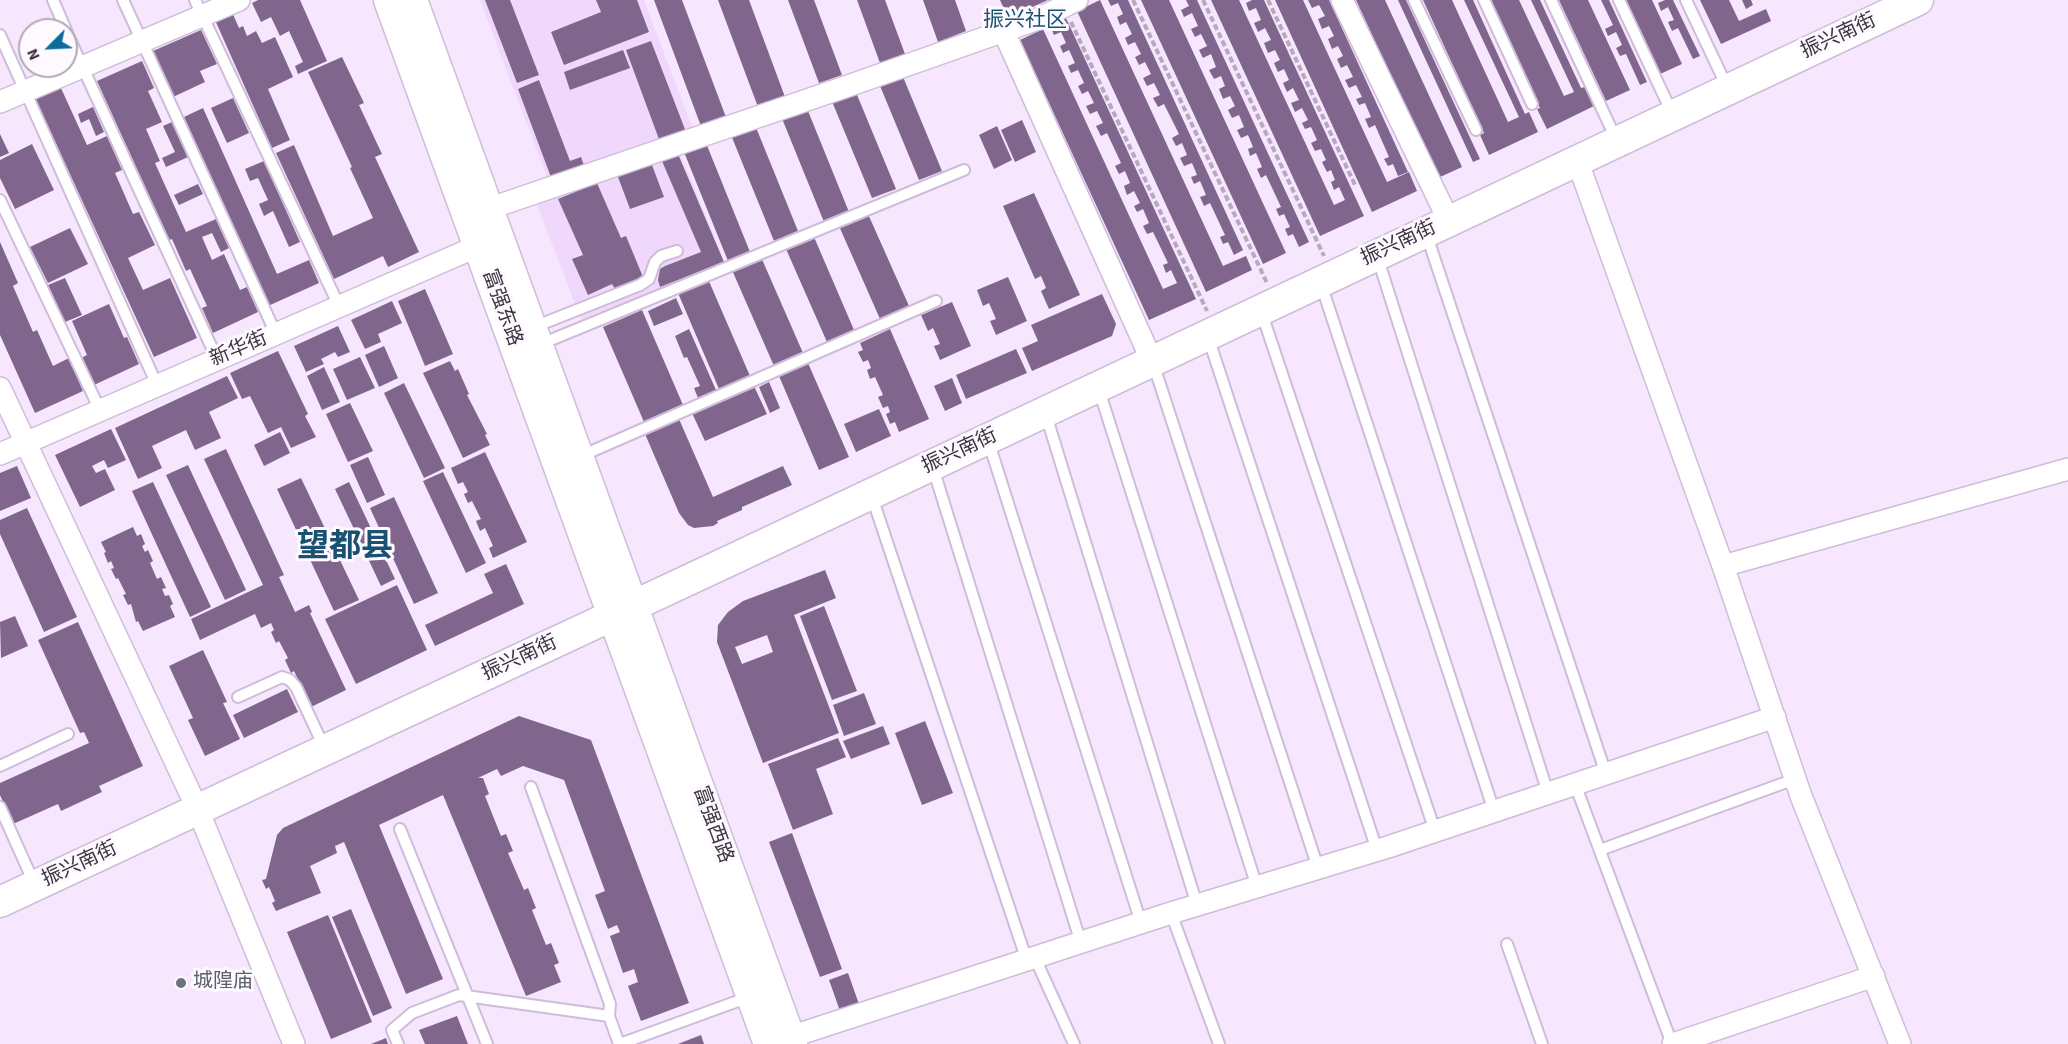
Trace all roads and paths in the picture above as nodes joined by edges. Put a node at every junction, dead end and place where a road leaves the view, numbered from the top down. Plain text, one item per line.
1 (53, 0) edge
2 (123, 0) edge
3 (239, 0) edge
4 (389, 0) edge
5 (412, 0) edge
6 (1133, 0) edge
7 (1203, 0) edge
8 (1268, 0) edge
9 (1342, 0) edge
10 (1414, 0) edge
11 (1484, 0) edge
12 (1551, 0) edge
13 (1618, 0) edge
14 (1686, 0) edge
15 (1918, 0) edge
16 (1071, 3) edge
17 (199, 8) edge
18 (61, 18) edge
19 (1003, 30) junction
20 (0, 35) edge
21 (141, 42) junction
22 (78, 60) edge
23 (81, 67) junction
24 (1728, 90) junction
25 (24, 92) junction
26 (0, 102) edge
27 (1532, 104) dead end
28 (1673, 115) junction
29 (1476, 130) dead end
30 (1617, 141) junction
31 (1577, 160) junction
32 (964, 170) dead end
33 (1355, 185) dead end
34 (0, 200) edge
35 (488, 209) junction
36 (1437, 226) junction
37 (478, 246) junction
38 (677, 251) dead end
39 (1376, 255) junction
40 (1327, 278) junction
41 (936, 301) dead end
42 (339, 306) junction
43 (1269, 306) junction
44 (1212, 333) junction
45 (276, 334) junction
46 (534, 336) junction
47 (217, 359) junction
48 (1152, 361) junction
49 (157, 386) junction
50 (1098, 386) junction
51 (0, 388) edge
52 (100, 410) junction
53 (1045, 412) junction
54 (988, 439) junction
55 (26, 442) junction
56 (0, 454) edge
57 (578, 457) junction
58 (932, 465) junction
59 (2068, 469) edge
60 (871, 494) junction
61 (1723, 566) junction
62 (623, 611) junction
63 (238, 697) dead end
64 (1775, 717) junction
65 (68, 734) dead end
66 (326, 750) junction
67 (0, 766) edge
68 (1606, 774) junction
69 (1796, 779) junction
70 (1575, 784) junction
71 (531, 787) dead end
72 (1548, 793) junction
73 (0, 807) edge
74 (198, 810) junction
75 (1494, 811) junction
76 (400, 829) dead end
77 (1435, 831) junction
78 (1377, 850) junction
79 (1600, 850) junction
80 (1318, 868) junction
81 (36, 886) junction
82 (1257, 887) junction
83 (0, 902) edge
84 (1197, 905) junction
85 (1172, 913) junction
86 (1141, 923) junction
87 (1082, 942) junction
88 (1507, 944) dead end
89 (1031, 959) junction
90 (1874, 976) junction
91 (468, 996) junction
92 (752, 996) junction
93 (609, 1016) junction
94 (784, 1042) edge
95 (294, 1044) edge
96 (398, 1044) edge
97 (487, 1044) edge
98 (619, 1044) edge
99 (1074, 1044) edge
100 (1219, 1044) edge
101 (1542, 1044) edge
102 (1673, 1044) edge
103 (1900, 1044) edge

1 - 18 lane
2 - 21 lane
3 - 17 street
4 - 37 main road, 富强东路
5 - 35 main road, 富强东路
6 - 43 path
7 - 40 path
8 - 33 path
9 - 36 street
10 - 29 lane
11 - 27 lane
12 - 30 lane
13 - 28 lane
14 - 24 lane
15 - 24 main road, 振兴南街
16 - 19 street
16 - 44 path
17 - 21 street
17 - 42 lane
19 - 35 street
19 - 48 street
20 - 25 lane
21 - 23 street
21 - 45 lane
22 - 23 lane
23 - 25 street
23 - 47 lane
24 - 28 main road, 振兴南街
25 - 26 street
25 - 49 lane
28 - 30 main road, 振兴南街
30 - 31 main road, 振兴南街
31 - 36 main road, 振兴南街
31 - 61 street
32 - 46 lane
34 - 52 lane
35 - 46 main road, 富强东路
36 - 39 main road, 振兴南街
36 - 68 lane
37 - 42 street, 新华街
37 - 62 main road, 富强东路
38 - 46 lane
39 - 40 main road, 振兴南街
39 - 72 lane
40 - 43 main road, 振兴南街
40 - 75 lane
41 - 57 lane
42 - 45 street, 新华街
43 - 44 main road, 振兴南街
43 - 77 lane
44 - 48 main road, 振兴南街
44 - 78 lane
45 - 47 street, 新华街
46 - 57 main road, 富强东路
47 - 49 street, 新华街
48 - 50 main road, 振兴南街
48 - 80 lane
49 - 52 street, 新华街
50 - 53 main road, 振兴南街
50 - 82 lane
51 - 55 street
52 - 55 street, 新华街
53 - 54 main road, 振兴南街
53 - 84 lane
54 - 58 main road, 振兴南街
54 - 86 lane
55 - 56 street, 新华街
55 - 74 street
57 - 62 main road, 富强东路
58 - 60 main road, 振兴南街
58 - 87 lane
59 - 61 street
60 - 62 main road, 振兴南街
60 - 89 lane
61 - 64 street
62 - 66 main road, 振兴南街
62 - 92 main road, 富强西路
62 - 94 main road, 富强西路
63 - 66 lane
64 - 68 street
64 - 69 street
65 - 67 lane
66 - 74 main road, 振兴南街
68 - 70 street
69 - 79 lane
69 - 90 street
70 - 72 street
70 - 79 lane
71 - 93 lane
72 - 75 street
73 - 81 lane
74 - 81 main road, 振兴南街
74 - 95 street
75 - 77 street
76 - 91 lane
77 - 78 street
78 - 80 street
79 - 102 lane
80 - 82 street
81 - 83 main road, 振兴南街
82 - 84 street
84 - 85 street
85 - 86 street
85 - 100 lane
86 - 87 street
87 - 89 street
88 - 101 lane
89 - 94 street
89 - 99 lane
90 - 102 street
90 - 103 street
91 - 93 lane
91 - 96 lane
91 - 97 lane
92 - 94 main road, 富强西路
92 - 98 lane
93 - 98 lane

